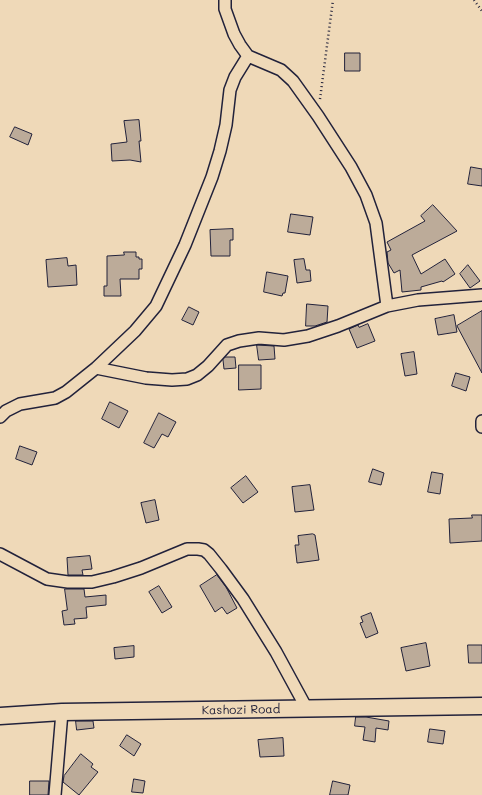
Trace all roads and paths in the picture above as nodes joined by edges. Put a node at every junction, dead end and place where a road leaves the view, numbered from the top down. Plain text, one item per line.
1 (225, 0) edge
2 (333, 0) edge
3 (474, 0) edge
4 (482, 11) edge
5 (248, 56) junction
6 (318, 116) junction
7 (482, 295) edge
8 (387, 306) junction
9 (96, 368) junction
10 (0, 417) edge
11 (482, 421) edge
12 (482, 427) edge
13 (0, 554) edge
14 (482, 706) edge
15 (307, 709) junction
16 (62, 712) junction
17 (0, 716) edge
18 (55, 795) edge

1 - 5 street
2 - 6 path
3 - 4 path
5 - 6 street
5 - 9 street
6 - 8 street
7 - 8 street
8 - 9 street
9 - 10 street
11 - 12 street
13 - 15 street
14 - 15 main road, Kashozi Road
15 - 16 main road, Kashozi Road
16 - 17 main road, Kashozi Road
16 - 18 street

